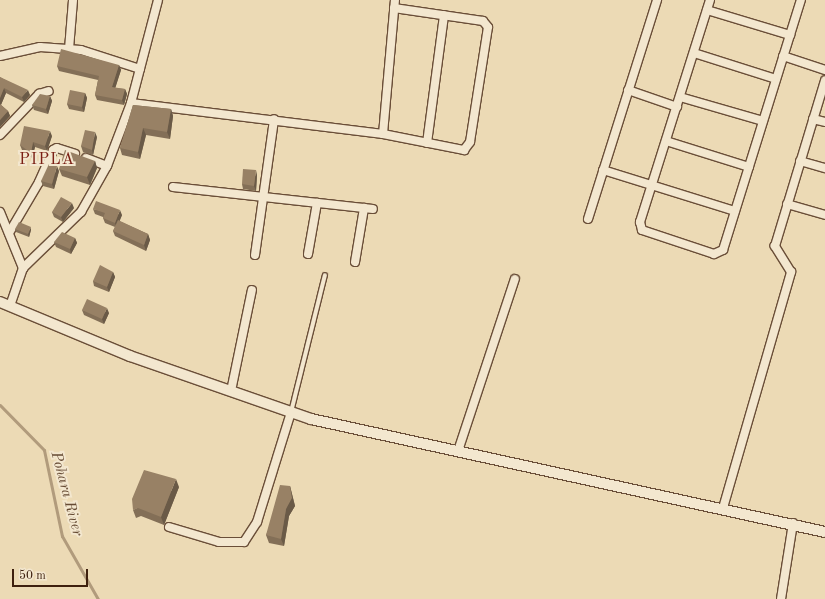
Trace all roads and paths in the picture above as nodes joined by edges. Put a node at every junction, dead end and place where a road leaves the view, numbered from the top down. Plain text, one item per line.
1 (73, 0) edge
2 (158, 0) edge
3 (657, 0) edge
4 (710, 0) edge
5 (801, 0) edge
6 (394, 4) edge
7 (707, 10) junction
8 (444, 15) junction
9 (790, 35) junction
10 (69, 49) junction
11 (694, 53) junction
12 (0, 56) edge
13 (783, 56) junction
14 (140, 69) junction
15 (825, 70) edge
16 (776, 80) junction
17 (825, 80) edge
18 (628, 90) junction
19 (49, 91) dead end
20 (680, 97) junction
21 (131, 103) junction
22 (676, 107) junction
23 (813, 119) junction
24 (274, 120) junction
25 (763, 121) junction
26 (825, 122) edge
27 (382, 134) junction
28 (0, 135) edge
29 (666, 141) junction
30 (427, 143) junction
31 (800, 161) junction
32 (107, 166) junction
33 (749, 167) junction
34 (825, 168) edge
35 (603, 170) junction
36 (652, 185) junction
37 (173, 187) dead end
38 (263, 198) junction
39 (317, 203) junction
40 (787, 204) junction
41 (364, 208) junction
42 (373, 210) dead end
43 (735, 211) junction
44 (0, 212) edge
45 (825, 215) edge
46 (588, 219) dead end
47 (9, 233) junction
48 (308, 254) dead end
49 (255, 255) dead end
50 (355, 262) dead end
51 (23, 268) junction
52 (325, 275) dead end
53 (515, 279) dead end
54 (252, 290) dead end
55 (0, 302) edge
56 (10, 306) junction
57 (231, 391) junction
58 (291, 412) junction
59 (458, 451) junction
60 (723, 508) junction
61 (793, 523) junction
62 (169, 526) dead end
63 (825, 532) edge
64 (781, 599) edge

1 - 10 street
2 - 14 street
3 - 18 street
4 - 7 street
5 - 9 street
6 - 8 street
6 - 27 street
7 - 9 street
7 - 11 street
8 - 30 street
8 - 30 street
9 - 13 street
10 - 12 street
10 - 14 street
11 - 16 street
11 - 20 street
13 - 15 street
13 - 16 street
14 - 21 street
16 - 25 street
17 - 23 street
18 - 22 street
18 - 35 street
19 - 28 street
20 - 22 street
20 - 25 street
21 - 24 street
21 - 32 street
22 - 29 street
23 - 26 street
23 - 31 street
24 - 27 street
24 - 38 street
25 - 33 street
27 - 30 street
29 - 33 street
29 - 36 street
31 - 34 street
31 - 40 street
32 - 47 street
32 - 51 street
33 - 43 street
35 - 36 street
35 - 46 street
36 - 43 street
36 - 43 street
37 - 38 street
38 - 39 street
38 - 49 street
39 - 41 street
39 - 48 street
40 - 45 street
40 - 60 street
41 - 42 street
41 - 50 street
44 - 47 street
47 - 51 street
51 - 56 street
52 - 58 lane
53 - 59 street
54 - 57 street
55 - 56 street
56 - 57 street
57 - 58 street
58 - 59 street
58 - 62 street
59 - 60 street
60 - 61 street
61 - 63 street
61 - 64 street

